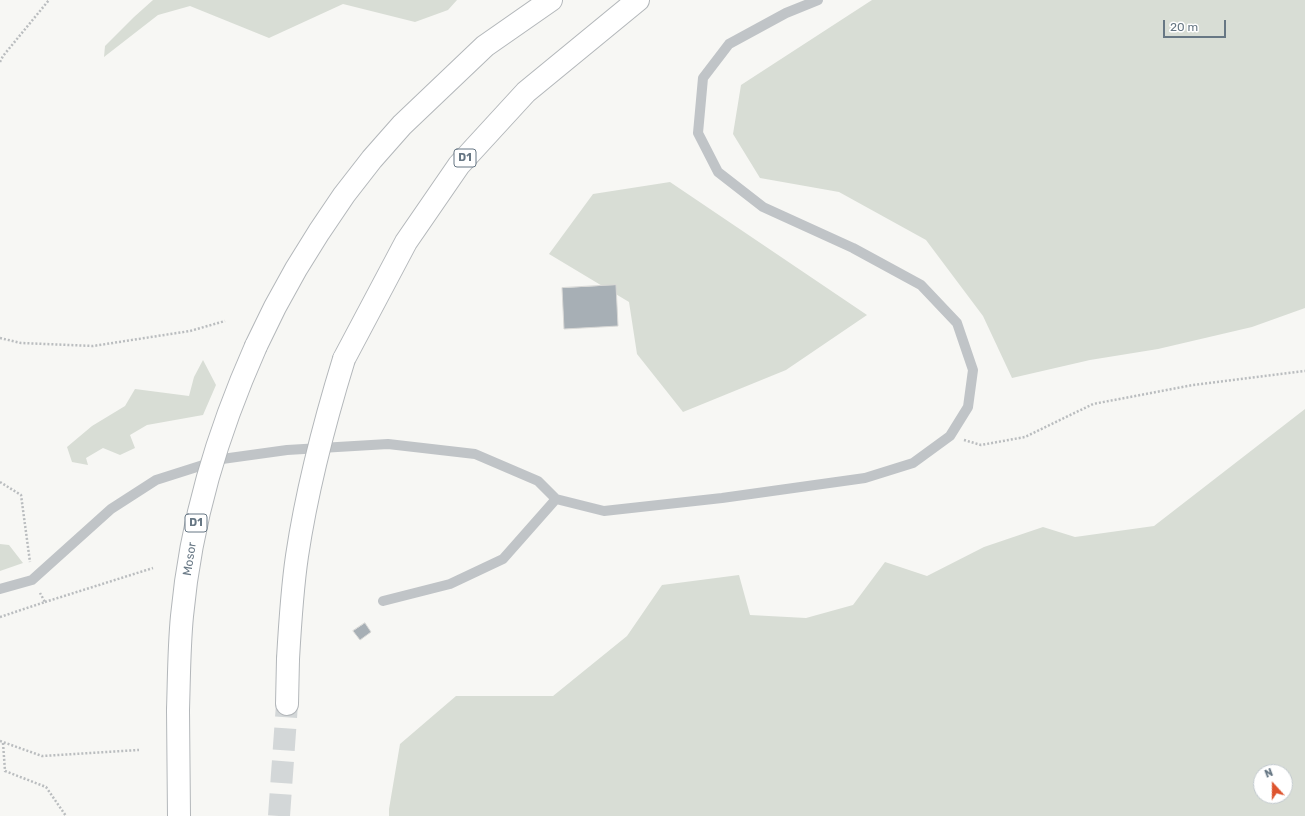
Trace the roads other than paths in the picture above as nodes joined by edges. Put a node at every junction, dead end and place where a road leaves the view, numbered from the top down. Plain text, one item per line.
1 (550, 0) edge
2 (638, 0) edge
3 (818, 0) edge
4 (556, 499) junction
5 (0, 589) edge
6 (383, 601) dead end
7 (287, 704) tunnel mouth
8 (179, 816) edge

1 - 8 highway, Mosor / D1, bridge
2 - 7 highway, D1, bridge
3 - 4 lane
4 - 5 lane
4 - 6 lane

